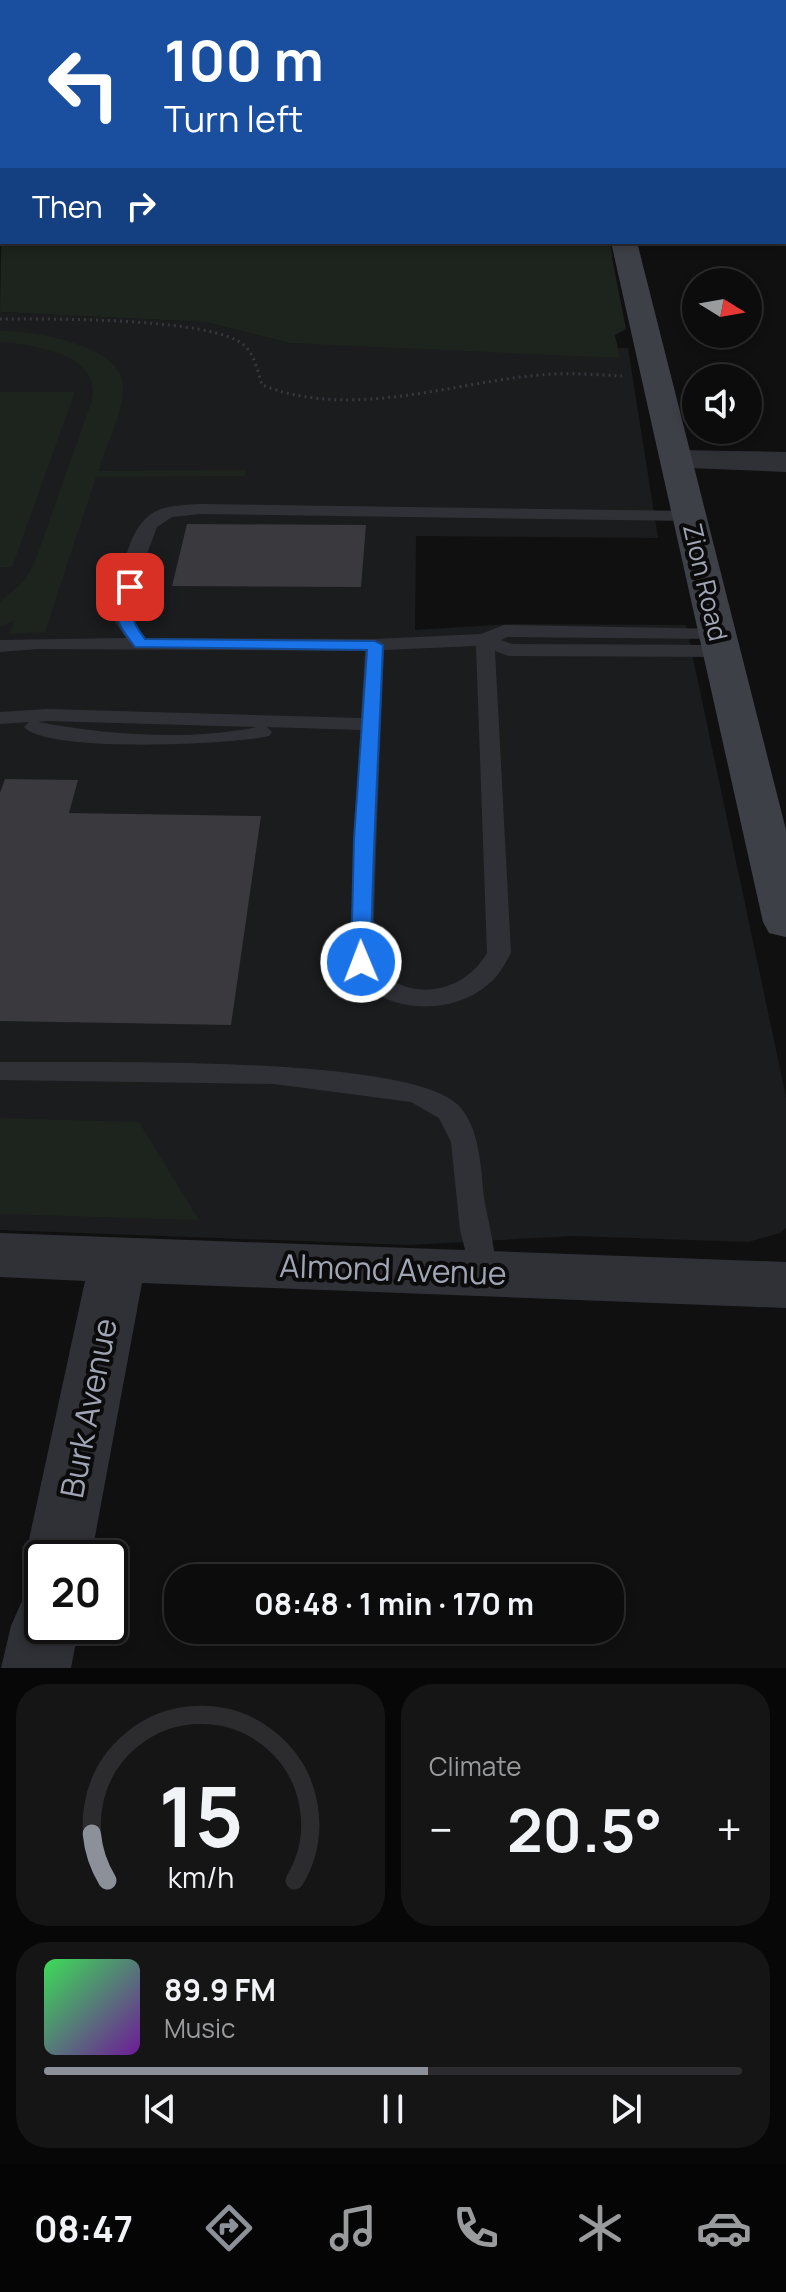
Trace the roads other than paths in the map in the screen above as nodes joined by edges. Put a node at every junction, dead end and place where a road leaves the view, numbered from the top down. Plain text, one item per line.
1 (624, 244) edge
2 (676, 460) junction
3 (786, 462) edge
4 (690, 516) junction
5 (485, 640) junction
6 (720, 642) junction
7 (140, 643) junction
8 (375, 645) junction
9 (0, 646) edge
10 (3, 718) edge
11 (371, 724) junction
12 (786, 922) edge
13 (0, 1071) edge
14 (0, 1255) edge
15 (118, 1259) junction
16 (483, 1273) junction
17 (786, 1285) edge
18 (62, 1540) edge
19 (41, 1644) edge
20 (36, 1668) edge

1 - 2 street, Zion Road
2 - 3 street
2 - 4 street, Zion Road
4 - 6 street, Zion Road
4 - 7 lane
5 - 6 lane
5 - 8 lane
5 - 11 lane
6 - 12 street, Zion Road
7 - 8 lane
7 - 9 lane
8 - 11 lane
10 - 11 lane
13 - 16 lane
14 - 15 street, Almond Avenue
15 - 16 street, Almond Avenue
15 - 18 street, Burk Avenue
16 - 17 street, Almond Avenue
19 - 20 street

